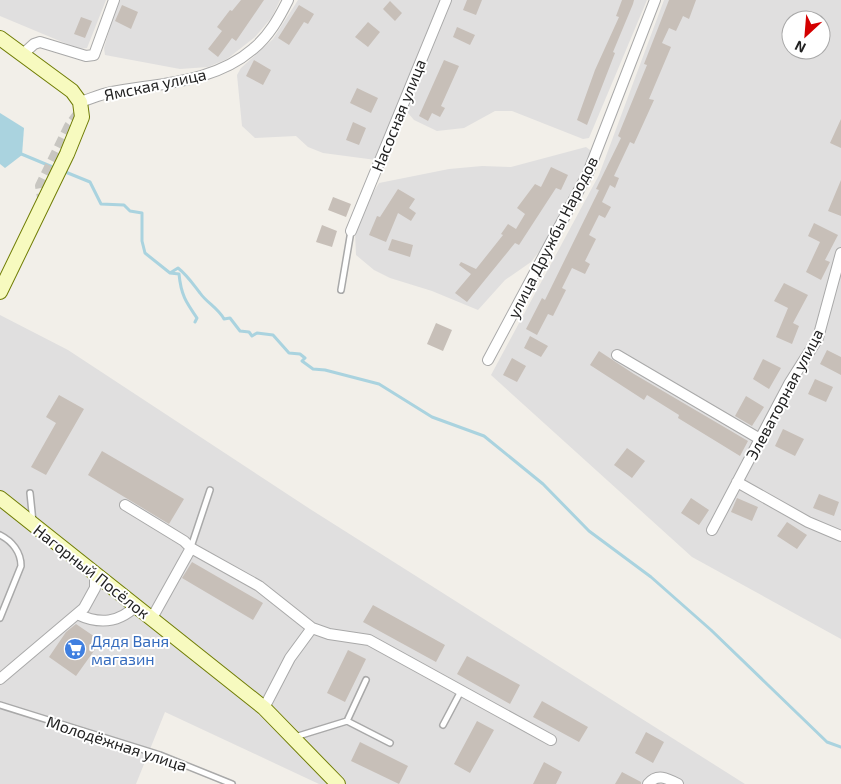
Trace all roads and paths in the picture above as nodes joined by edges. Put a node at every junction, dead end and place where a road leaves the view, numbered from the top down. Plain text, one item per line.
1 (114, 0) edge
2 (288, 0) edge
3 (446, 0) edge
4 (655, 0) edge
5 (0, 38) edge
6 (23, 54) junction
7 (80, 102) junction
8 (351, 231) joint
9 (841, 252) edge
10 (4, 278) edge
11 (341, 290) dead end
12 (0, 292) edge
13 (617, 356) dead end
14 (488, 360) dead end
15 (760, 439) junction
16 (737, 482) junction
17 (210, 490) dead end
18 (30, 493) dead end
19 (0, 498) edge
20 (126, 505) dead end
21 (34, 525) junction
22 (712, 530) dead end
23 (0, 535) edge
24 (841, 536) edge
25 (191, 548) junction
26 (95, 574) junction
27 (137, 605) junction
28 (77, 614) junction
29 (0, 618) edge
30 (152, 618) junction
31 (312, 628) junction
32 (0, 679) edge
33 (366, 680) dead end
34 (461, 690) junction
35 (0, 705) edge
36 (264, 708) junction
37 (347, 721) junction
38 (443, 725) dead end
39 (295, 738) junction
40 (551, 740) dead end
41 (390, 743) dead end
42 (232, 784) edge
43 (338, 784) edge
44 (648, 784) edge
45 (678, 784) edge

1 - 6 street
2 - 7 street, Ямская улица
3 - 8 street, Насосная улица
4 - 14 street, улица Дружбы Народов
5 - 6 street
6 - 7 street
7 - 10 street
8 - 11 lane
9 - 15 street, Элеваторная улица
10 - 12 street
13 - 15 street
15 - 16 street, Элеваторная улица
16 - 22 street, Элеваторная улица
16 - 24 street
17 - 25 lane
18 - 21 lane
19 - 21 street, Нагорный Посёлок
20 - 25 street
21 - 26 street, Нагорный Посёлок
23 - 29 lane
25 - 30 street
25 - 31 street
26 - 27 street, Нагорный Посёлок
26 - 28 street
27 - 28 street
27 - 30 street, Нагорный Посёлок
28 - 32 street
30 - 36 street, Нагорный Посёлок
31 - 34 street
31 - 36 street
33 - 37 lane
34 - 38 lane
34 - 40 street
35 - 42 lane, Молодёжная улица
36 - 39 street, Нагорный Посёлок
37 - 39 lane
37 - 41 lane
39 - 43 street, Нагорный Посёлок
44 - 45 street

